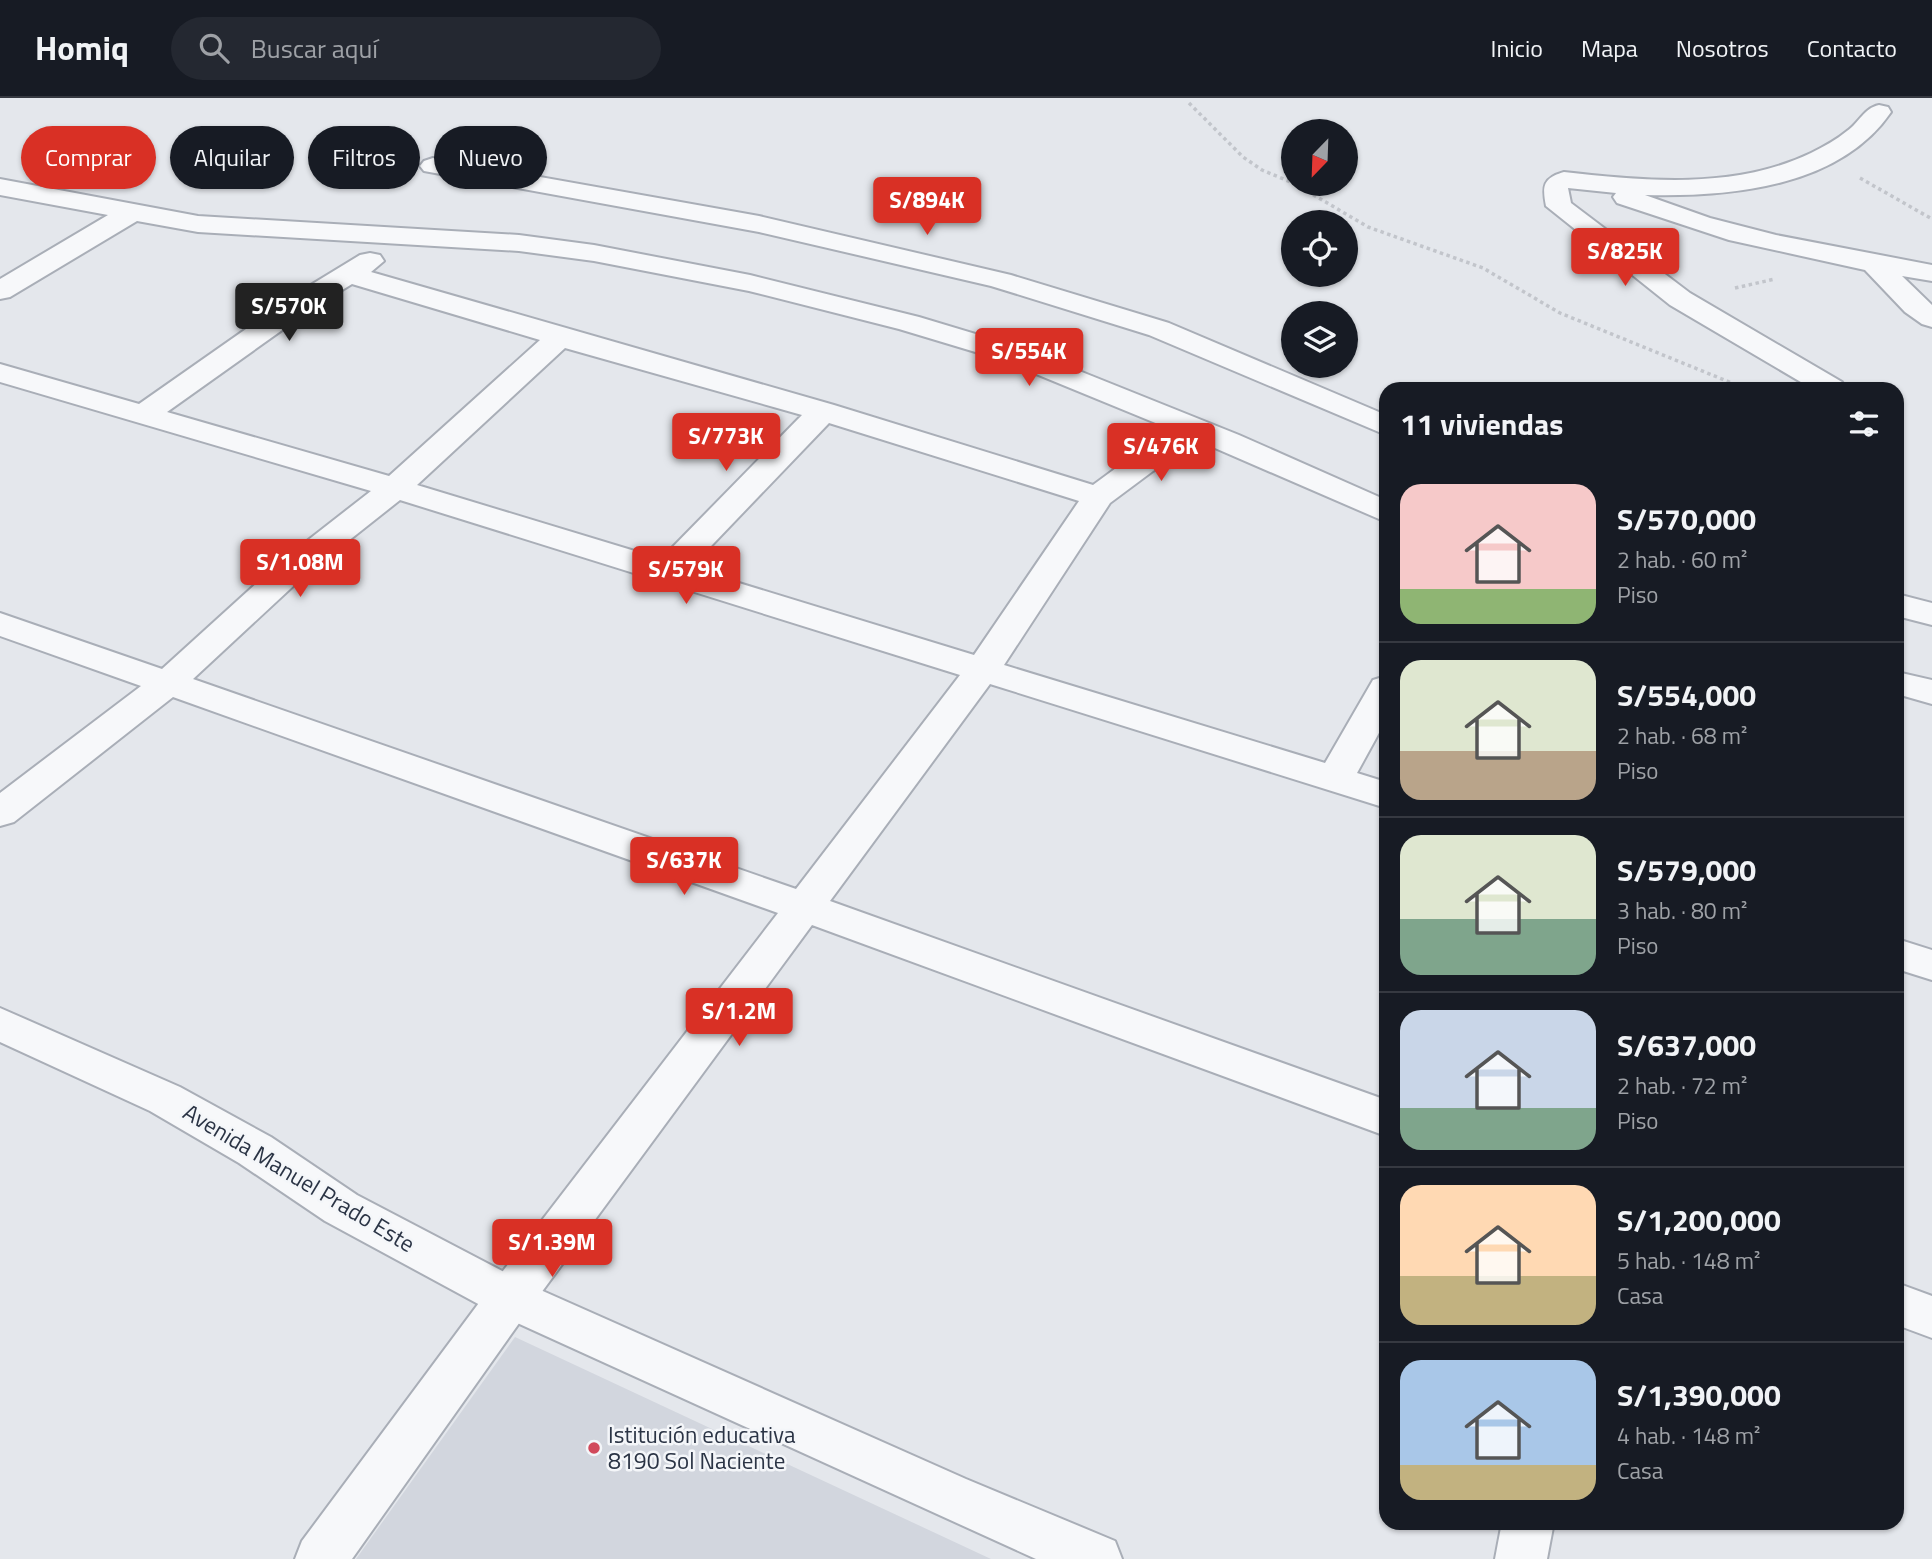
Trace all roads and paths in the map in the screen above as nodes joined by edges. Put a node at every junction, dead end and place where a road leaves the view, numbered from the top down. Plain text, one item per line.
1 (1189, 103) dead end
2 (1879, 112) dead end
3 (1823, 155) junction
4 (433, 166) dead end
5 (1281, 178) edge
6 (1595, 184) junction
7 (0, 187) edge
8 (1316, 196) edge
9 (131, 214) junction
10 (726, 217) junction
11 (1932, 219) edge
12 (411, 236) junction
13 (1932, 248) edge
14 (1838, 257) junction
15 (1875, 264) junction
16 (669, 267) junction
17 (1932, 273) edge
18 (349, 274) junction
19 (0, 291) edge
20 (1680, 299) junction
21 (1932, 318) edge
22 (560, 337) junction
23 (0, 373) edge
24 (1729, 382) edge
25 (1821, 382) edge
26 (823, 411) junction
27 (143, 415) junction
28 (1379, 423) edge
29 (1199, 430) junction
30 (395, 488) junction
31 (1098, 497) junction
32 (1379, 509) edge
33 (668, 572) junction
34 (1904, 607) edge
35 (1932, 614) edge
36 (0, 624) edge
37 (983, 670) junction
38 (168, 683) junction
39 (1904, 684) edge
40 (1932, 692) edge
41 (1379, 700) edge
42 (1335, 779) junction
43 (1379, 793) edge
44 (0, 813) edge
45 (805, 907) junction
46 (1904, 956) edge
47 (1932, 965) edge
48 (0, 1024) edge
49 (1379, 1115) edge
50 (510, 1298) junction
51 (1904, 1307) edge
52 (1932, 1317) edge
53 (1526, 1530) edge
54 (321, 1559) edge
55 (1096, 1559) edge
56 (1521, 1559) edge

1 - 5 path
2 - 3 street
3 - 6 street
3 - 11 path
4 - 10 street
6 - 14 street
6 - 20 street
7 - 9 street
8 - 24 path
9 - 12 street
9 - 19 street
10 - 16 street
10 - 28 street
12 - 16 street
12 - 18 street
13 - 15 street
14 - 15 street
14 - 20 path
15 - 17 street
15 - 21 street
16 - 29 street
18 - 22 street
18 - 27 street
20 - 25 street
22 - 26 street
22 - 30 street
23 - 27 street
26 - 31 street
26 - 33 street
27 - 30 street
29 - 31 street
29 - 32 street
30 - 33 street
30 - 38 street
31 - 37 street
33 - 37 street
34 - 35 street
36 - 38 street
37 - 42 street
37 - 45 street
38 - 44 street
38 - 45 street
39 - 40 street
41 - 42 street
42 - 43 street
45 - 49 street
45 - 50 street
46 - 47 street
48 - 50 street, Avenida Manuel Prado Este
50 - 54 street
50 - 55 street, Avenida Manuel Prado Este
51 - 52 street
53 - 56 street

